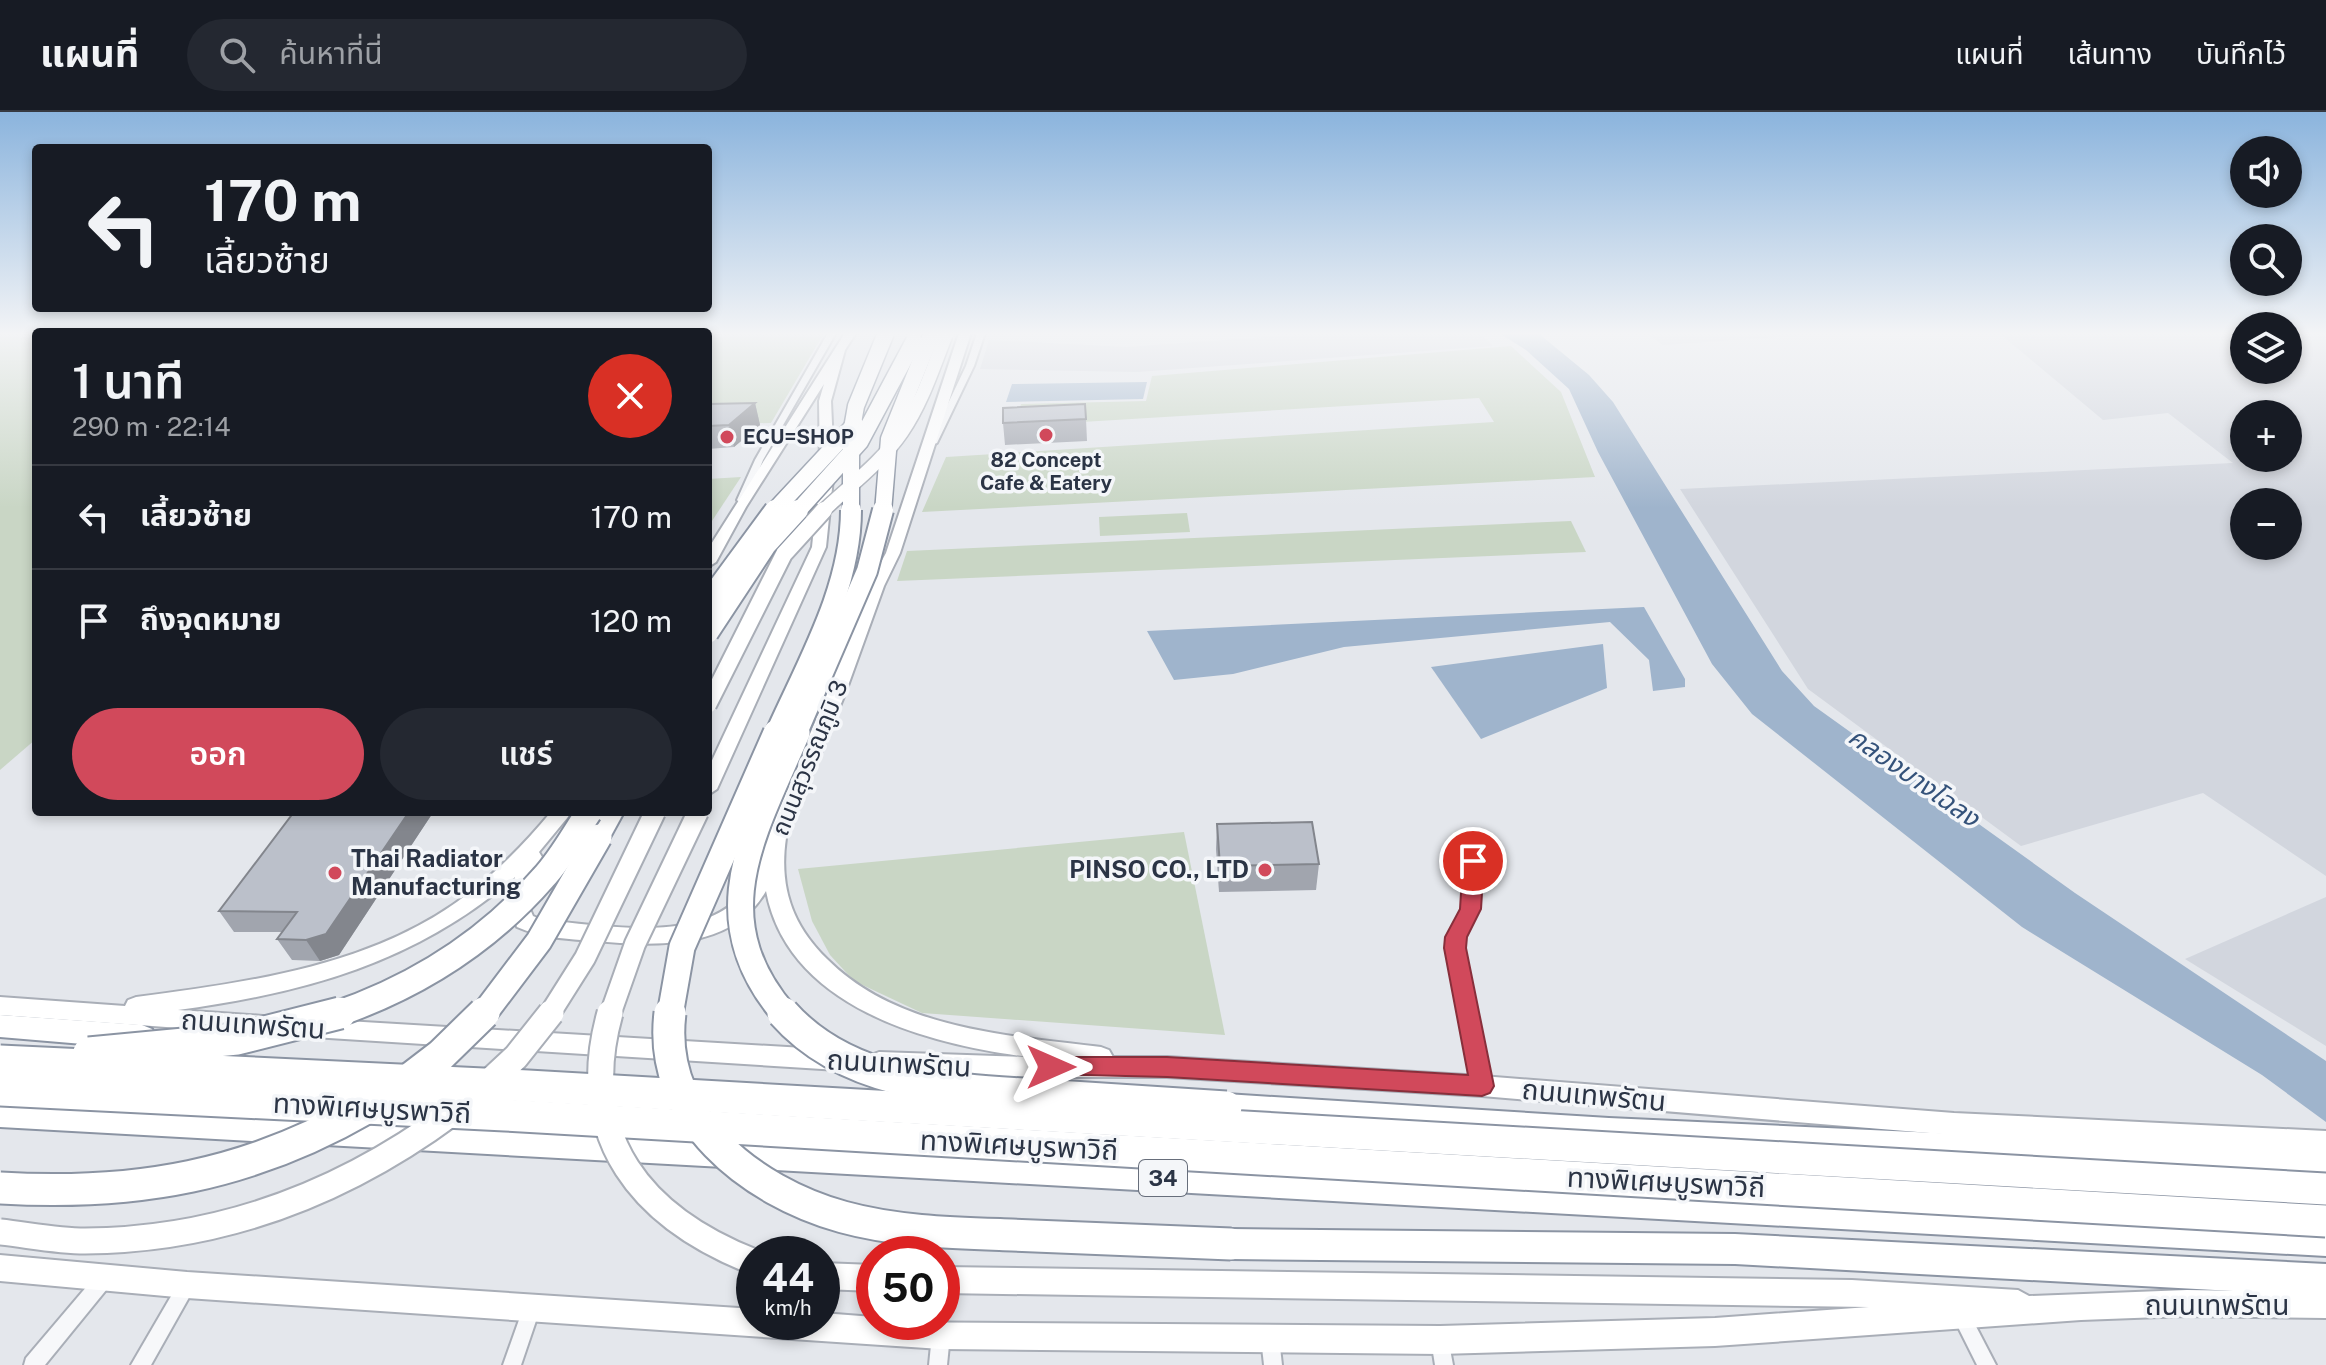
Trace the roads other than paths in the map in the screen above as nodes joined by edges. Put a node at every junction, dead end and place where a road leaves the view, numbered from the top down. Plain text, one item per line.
1 (798, 391) edge
2 (812, 391) edge
3 (828, 391) edge
4 (861, 391) edge
5 (877, 391) edge
6 (887, 391) edge
7 (915, 391) edge
8 (921, 391) edge
9 (935, 391) edge
10 (958, 391) edge
11 (915, 480) junction
12 (739, 507) junction
13 (712, 555) edge
14 (712, 595) edge
15 (712, 627) edge
16 (712, 697) edge
17 (712, 780) edge
18 (559, 816) edge
19 (587, 816) edge
20 (610, 816) edge
21 (653, 816) edge
22 (696, 816) edge
23 (535, 849) junction
24 (772, 858) junction
25 (1473, 861) dead end
26 (0, 1006) edge
27 (94, 1011) junction
28 (0, 1026) edge
29 (240, 1041) junction
30 (0, 1049) edge
31 (0, 1060) edge
32 (1167, 1067) junction
33 (1482, 1086) junction
34 (0, 1090) edge
35 (0, 1115) edge
36 (2326, 1142) edge
37 (2326, 1165) edge
38 (2326, 1186) edge
39 (0, 1188) edge
40 (2326, 1221) edge
41 (0, 1232) edge
42 (2326, 1242) edge
43 (736, 1254) edge
44 (0, 1268) edge
45 (105, 1278) junction
46 (960, 1280) edge
47 (2326, 1280) edge
48 (187, 1285) junction
49 (2326, 1305) edge
50 (2081, 1306) junction
51 (531, 1309) junction
52 (1962, 1317) junction
53 (856, 1330) edge
54 (960, 1335) edge
55 (1269, 1335) junction
56 (940, 1340) edge
57 (1442, 1352) edge
58 (33, 1365) edge
59 (140, 1365) edge
60 (512, 1365) edge
61 (938, 1365) edge
62 (1273, 1365) edge
63 (1987, 1365) edge

1 - 12 street
2 - 12 main road
3 - 17 main road
4 - 47 highway, bridge
5 - 14 highway, bridge
6 - 15 highway, bridge
7 - 37 highway, bridge
8 - 16 main road, bridge
9 - 11 main road, ถนนสุวรรณภูมิ 3
10 - 11 street
11 - 24 main road, ถนนสุวรรณภูมิ 3
12 - 13 main road
18 - 23 main road
19 - 29 highway, bridge
20 - 39 highway, bridge
21 - 41 main road, bridge
22 - 43 main road, bridge
23 - 24 main road
23 - 27 main road
24 - 32 main road, ถนนสุวรรณภูมิ 3
25 - 33 street
26 - 27 main road, ถนนเทพรัตน
27 - 32 main road, ถนนเทพรัตน
28 - 29 highway, bridge
29 - 30 highway, bridge
31 - 38 highway, ทางพิเศษบูรพาวิถี, bridge
32 - 33 main road, ถนนเทพรัตน
33 - 36 main road, ถนนเทพรัตน
34 - 40 highway, ทางพิเศษบูรพาวิถี, bridge
35 - 42 highway, 34
44 - 45 main road, ถนนเทพรัตน
45 - 48 main road, ถนนเทพรัตน
45 - 58 street
46 - 50 main road
48 - 51 main road, ถนนเทพรัตน
48 - 59 street
49 - 50 main road, ถนนเทพรัตน
50 - 52 main road, ถนนเทพรัตน
51 - 53 main road, ถนนเทพรัตน
51 - 60 street
52 - 57 main road, ถนนเทพรัตน
52 - 63 street
54 - 55 main road, ถนนเทพรัตน
55 - 57 main road, ถนนเทพรัตน
55 - 62 street
56 - 61 street

